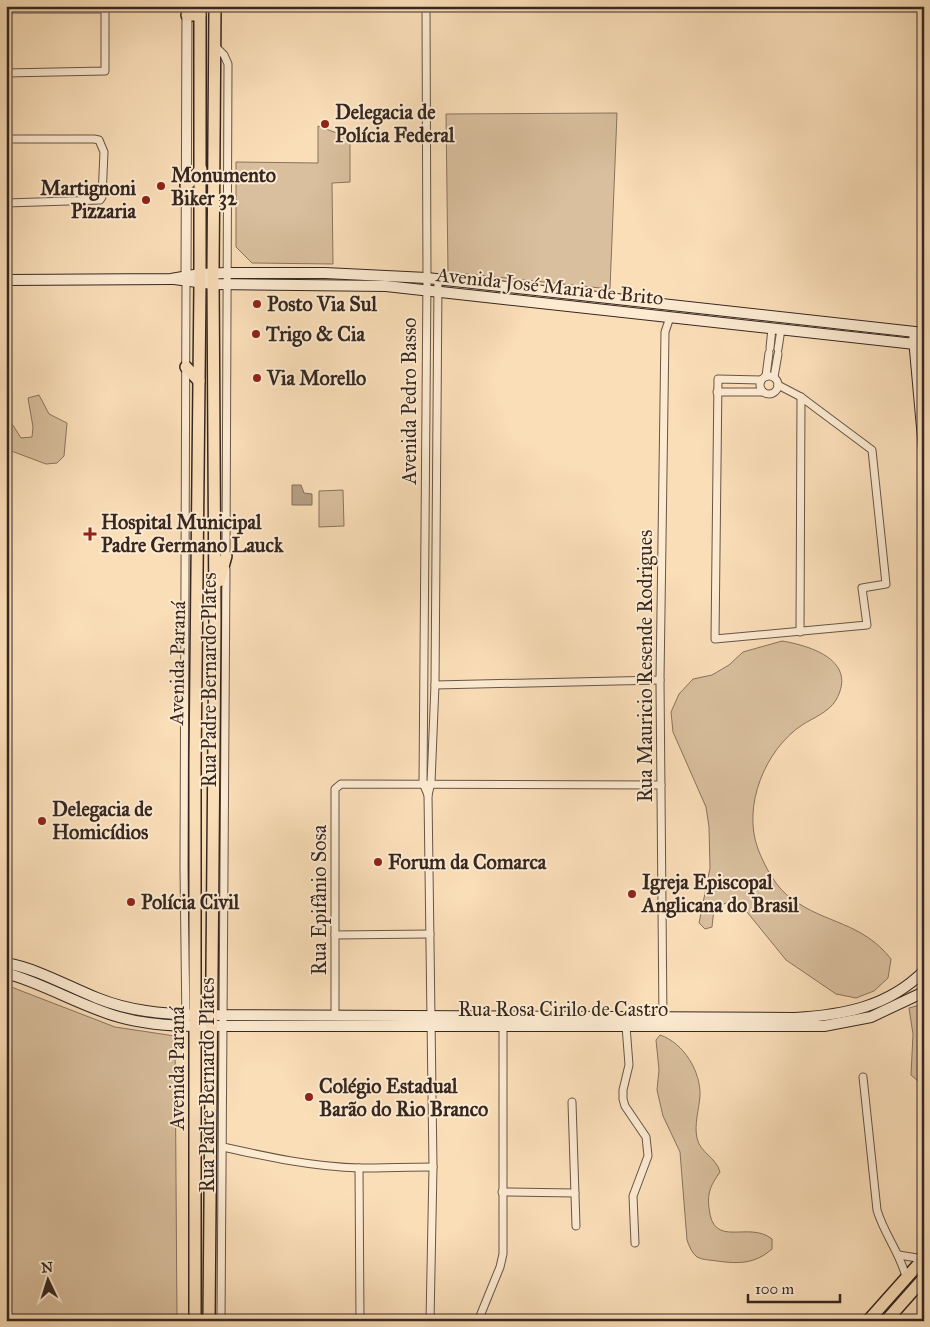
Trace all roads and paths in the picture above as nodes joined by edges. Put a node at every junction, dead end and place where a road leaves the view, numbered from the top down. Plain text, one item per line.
1 (426, 6) edge
2 (105, 7) edge
3 (216, 8) edge
4 (6, 9) edge
5 (187, 11) edge
6 (200, 11) edge
7 (214, 45) junction
8 (6, 73) edge
9 (6, 139) edge
10 (201, 169) junction
11 (186, 186) junction
12 (6, 203) edge
13 (324, 273) junction
14 (427, 278) junction
15 (186, 279) junction
16 (200, 279) junction
17 (213, 279) junction
18 (227, 279) junction
19 (6, 280) edge
20 (438, 280) junction
21 (322, 286) junction
22 (426, 290) junction
23 (437, 291) junction
24 (670, 317) junction
25 (777, 329) junction
26 (919, 332) edge
27 (918, 345) edge
28 (769, 352) junction
29 (778, 353) junction
30 (186, 367) junction
31 (764, 378) junction
32 (774, 378) junction
33 (199, 381) junction
34 (778, 385) junction
35 (717, 392) junction
36 (763, 392) junction
37 (802, 397) junction
38 (924, 450) edge
39 (226, 556) junction
40 (215, 597) junction
41 (197, 621) junction
42 (216, 621) junction
43 (800, 632) junction
44 (196, 642) junction
45 (215, 643) junction
46 (660, 680) junction
47 (435, 685) junction
48 (427, 783) junction
49 (661, 785) junction
50 (184, 912) junction
51 (196, 922) junction
52 (335, 934) junction
53 (430, 934) junction
54 (6, 963) edge
55 (924, 971) edge
56 (6, 973) edge
57 (924, 992) edge
58 (869, 1012) junction
59 (224, 1015) junction
60 (335, 1015) junction
61 (432, 1015) junction
62 (212, 1020) junction
63 (503, 1020) junction
64 (525, 1020) junction
65 (191, 1021) junction
66 (663, 1021) junction
67 (224, 1026) junction
68 (432, 1026) junction
69 (626, 1026) junction
70 (863, 1077) dead end
71 (572, 1102) dead end
72 (223, 1147) junction
73 (433, 1167) junction
74 (360, 1168) junction
75 (502, 1192) junction
76 (575, 1193) junction
77 (576, 1226) dead end
78 (635, 1243) dead end
79 (899, 1255) junction
80 (923, 1259) edge
81 (906, 1277) junction
82 (924, 1278) edge
83 (195, 1321) edge
84 (209, 1321) edge
85 (221, 1321) edge
86 (360, 1321) edge
87 (430, 1321) edge
88 (478, 1321) edge
89 (868, 1321) edge
90 (886, 1321) edge

1 - 14 street, Avenida Pedro Basso
2 - 4 street
2 - 8 street
3 - 7 main road, Avenida Paraná
5 - 6 main road
5 - 11 street
6 - 10 main road, Avenida Paraná
7 - 17 main road, Avenida Paraná
7 - 18 street, Rua Padre Bernardo Plates
9 - 12 street
10 - 11 main road
10 - 16 main road, Avenida Paraná
11 - 15 street
13 - 14 main road, Avenida José Maria de Brito
13 - 18 main road, Avenida José Maria de Brito
13 - 21 main road
14 - 20 main road, Avenida José Maria de Brito
14 - 22 street, Avenida Pedro Basso
15 - 16 main road, Avenida José Maria de Brito
15 - 19 main road, Avenida José Maria de Brito
15 - 30 street
16 - 17 main road, Avenida José Maria de Brito
16 - 33 main road, Avenida Paraná
17 - 18 main road, Avenida José Maria de Brito
17 - 40 main road, Avenida Paraná
18 - 21 main road, Avenida José Maria de Brito
18 - 39 street, Rua Padre Bernardo Plates
20 - 23 street, Avenida Pedro Basso
20 - 26 main road, Avenida José Maria de Brito
21 - 22 main road, Avenida José Maria de Brito
22 - 23 main road, Avenida José Maria de Brito
22 - 48 street, Avenida Pedro Basso
23 - 24 main road, Avenida José Maria de Brito
23 - 47 street, Avenida Pedro Basso
24 - 25 main road, Avenida José Maria de Brito
24 - 46 street, Rua Mauricio Resende Rodrigues
25 - 27 main road, Avenida José Maria de Brito
25 - 28 street
25 - 29 street
26 - 27 main road
27 - 38 main road
28 - 29 street
28 - 31 street
29 - 32 street
30 - 33 main road
30 - 50 street
31 - 32 street
31 - 35 street
31 - 36 street
32 - 34 street
33 - 41 main road, Avenida Paraná
34 - 36 street
34 - 37 street
35 - 36 street
35 - 43 street
37 - 43 street
37 - 43 street
39 - 40 main road
39 - 59 street, Rua Padre Bernardo Plates
40 - 42 main road, Avenida Paraná
41 - 42 main road
41 - 44 main road, Avenida Paraná
42 - 45 main road, Avenida Paraná
44 - 45 main road
44 - 51 main road, Avenida Paraná
45 - 62 main road, Avenida Paraná
46 - 47 street
46 - 49 street, Rua Mauricio Resende Rodrigues
47 - 48 street, Avenida Pedro Basso
48 - 49 street
48 - 52 street, Rua Epifânio Sosa
48 - 53 street, Avenida Pedro Basso
49 - 66 street, Rua Mauricio Resende Rodrigues
50 - 51 main road
50 - 65 street
51 - 65 main road, Avenida Paraná
52 - 53 street
52 - 60 street, Rua Epifânio Sosa
53 - 61 street, Avenida Pedro Basso
54 - 65 main road
55 - 58 main road
56 - 65 main road
57 - 58 main road
58 - 66 main road
59 - 60 main road
59 - 62 main road
59 - 67 street, Rua Padre Bernardo Plates
60 - 61 main road
61 - 63 main road
61 - 68 street, Avenida Pedro Basso
62 - 65 main road, Rua Rosa Cirilo de Castro
62 - 67 main road, Rua Rosa Cirilo de Castro
62 - 84 main road, Avenida Paraná
63 - 64 main road
63 - 68 main road, Rua Rosa Cirilo de Castro
63 - 75 street
64 - 66 main road
64 - 69 main road, Rua Rosa Cirilo de Castro
65 - 83 main road, Avenida Paraná
66 - 69 main road, Rua Rosa Cirilo de Castro
67 - 68 main road, Rua Rosa Cirilo de Castro
67 - 72 street, Rua Padre Bernardo Plates
68 - 73 street, Avenida Pedro Basso
69 - 78 street
70 - 79 street
71 - 76 street
72 - 74 street
72 - 85 street, Rua Padre Bernardo Plates
73 - 74 street
73 - 87 street, Avenida Pedro Basso
74 - 86 street
75 - 76 street
75 - 88 street
76 - 77 street
79 - 80 street
79 - 81 street
80 - 81 main road
81 - 89 main road
82 - 90 main road

